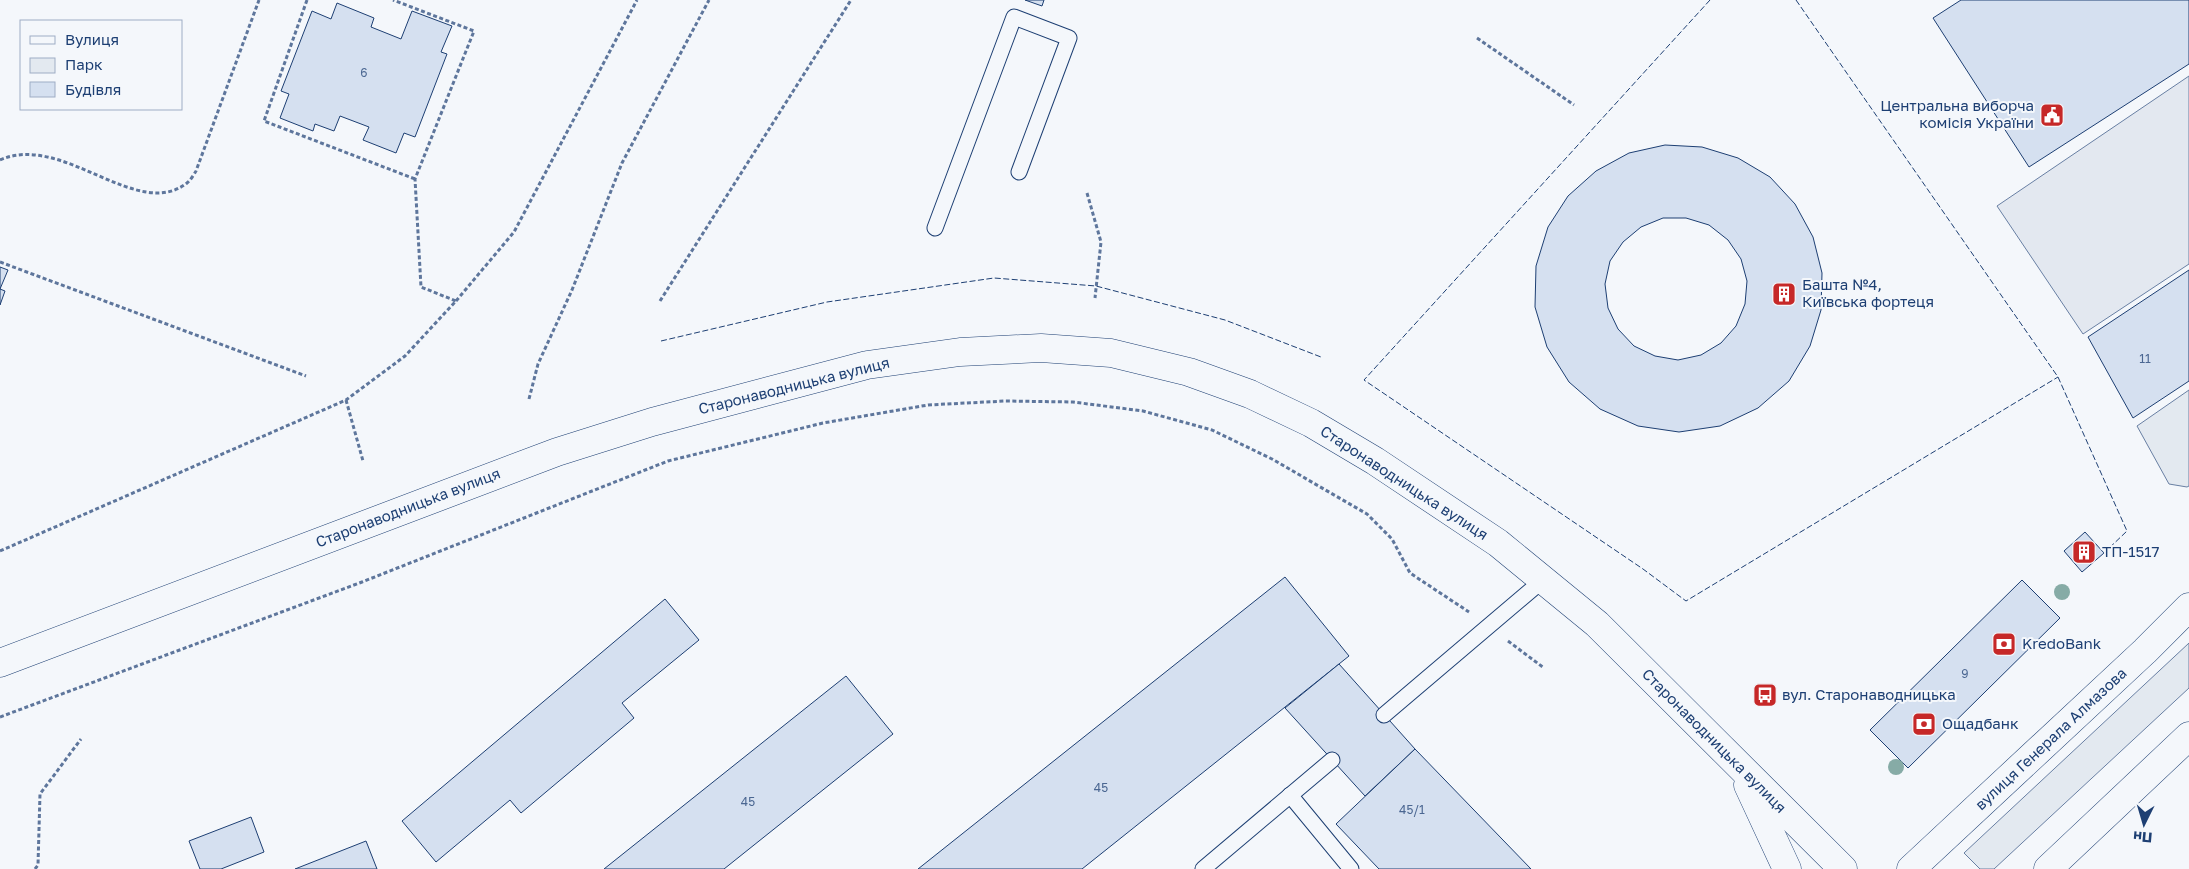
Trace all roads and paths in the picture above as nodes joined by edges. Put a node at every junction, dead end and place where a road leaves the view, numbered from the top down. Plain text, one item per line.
1 (260, 0) edge
2 (307, 0) edge
3 (393, 0) edge
4 (636, 0) edge
5 (709, 0) edge
6 (851, 0) edge
7 (1476, 38) dead end
8 (1574, 105) dead end
9 (0, 160) edge
10 (1019, 172) dead end
11 (415, 178) junction
12 (1087, 193) dead end
13 (935, 228) dead end
14 (0, 262) edge
15 (1095, 298) dead end
16 (456, 301) junction
17 (660, 301) dead end
18 (306, 376) dead end
19 (529, 399) dead end
20 (346, 400) junction
21 (363, 461) dead end
22 (0, 551) edge
23 (1543, 580) junction
24 (2189, 607) edge
25 (1489, 626) junction
26 (0, 663) edge
27 (1544, 668) dead end
28 (1384, 715) dead end
29 (0, 717) edge
30 (2189, 736) edge
31 (81, 739) dead end
32 (1332, 760) dead end
33 (1738, 764) junction
34 (1290, 795) junction
35 (35, 869) edge
36 (1203, 869) edge
37 (1352, 869) edge
38 (1787, 869) edge
39 (1843, 869) edge
40 (1911, 869) edge
41 (2048, 869) edge

1 - 9 path
2 - 11 path
3 - 11 path
4 - 16 path
5 - 19 path
6 - 17 path
7 - 8 path
10 - 13 lane
11 - 16 path
12 - 15 path
14 - 18 path
16 - 20 path
20 - 21 path
20 - 22 path
23 - 25 lane
23 - 26 main road, Старонаводницька вулиця
23 - 33 main road, Старонаводницька вулиця
24 - 40 main road, вулиця Генерала Алмазова
25 - 27 path
25 - 28 lane
25 - 29 path
30 - 41 main road
31 - 35 path
32 - 34 lane
33 - 38 main road
33 - 39 main road, Старонаводницька вулиця
34 - 36 lane
34 - 37 lane

